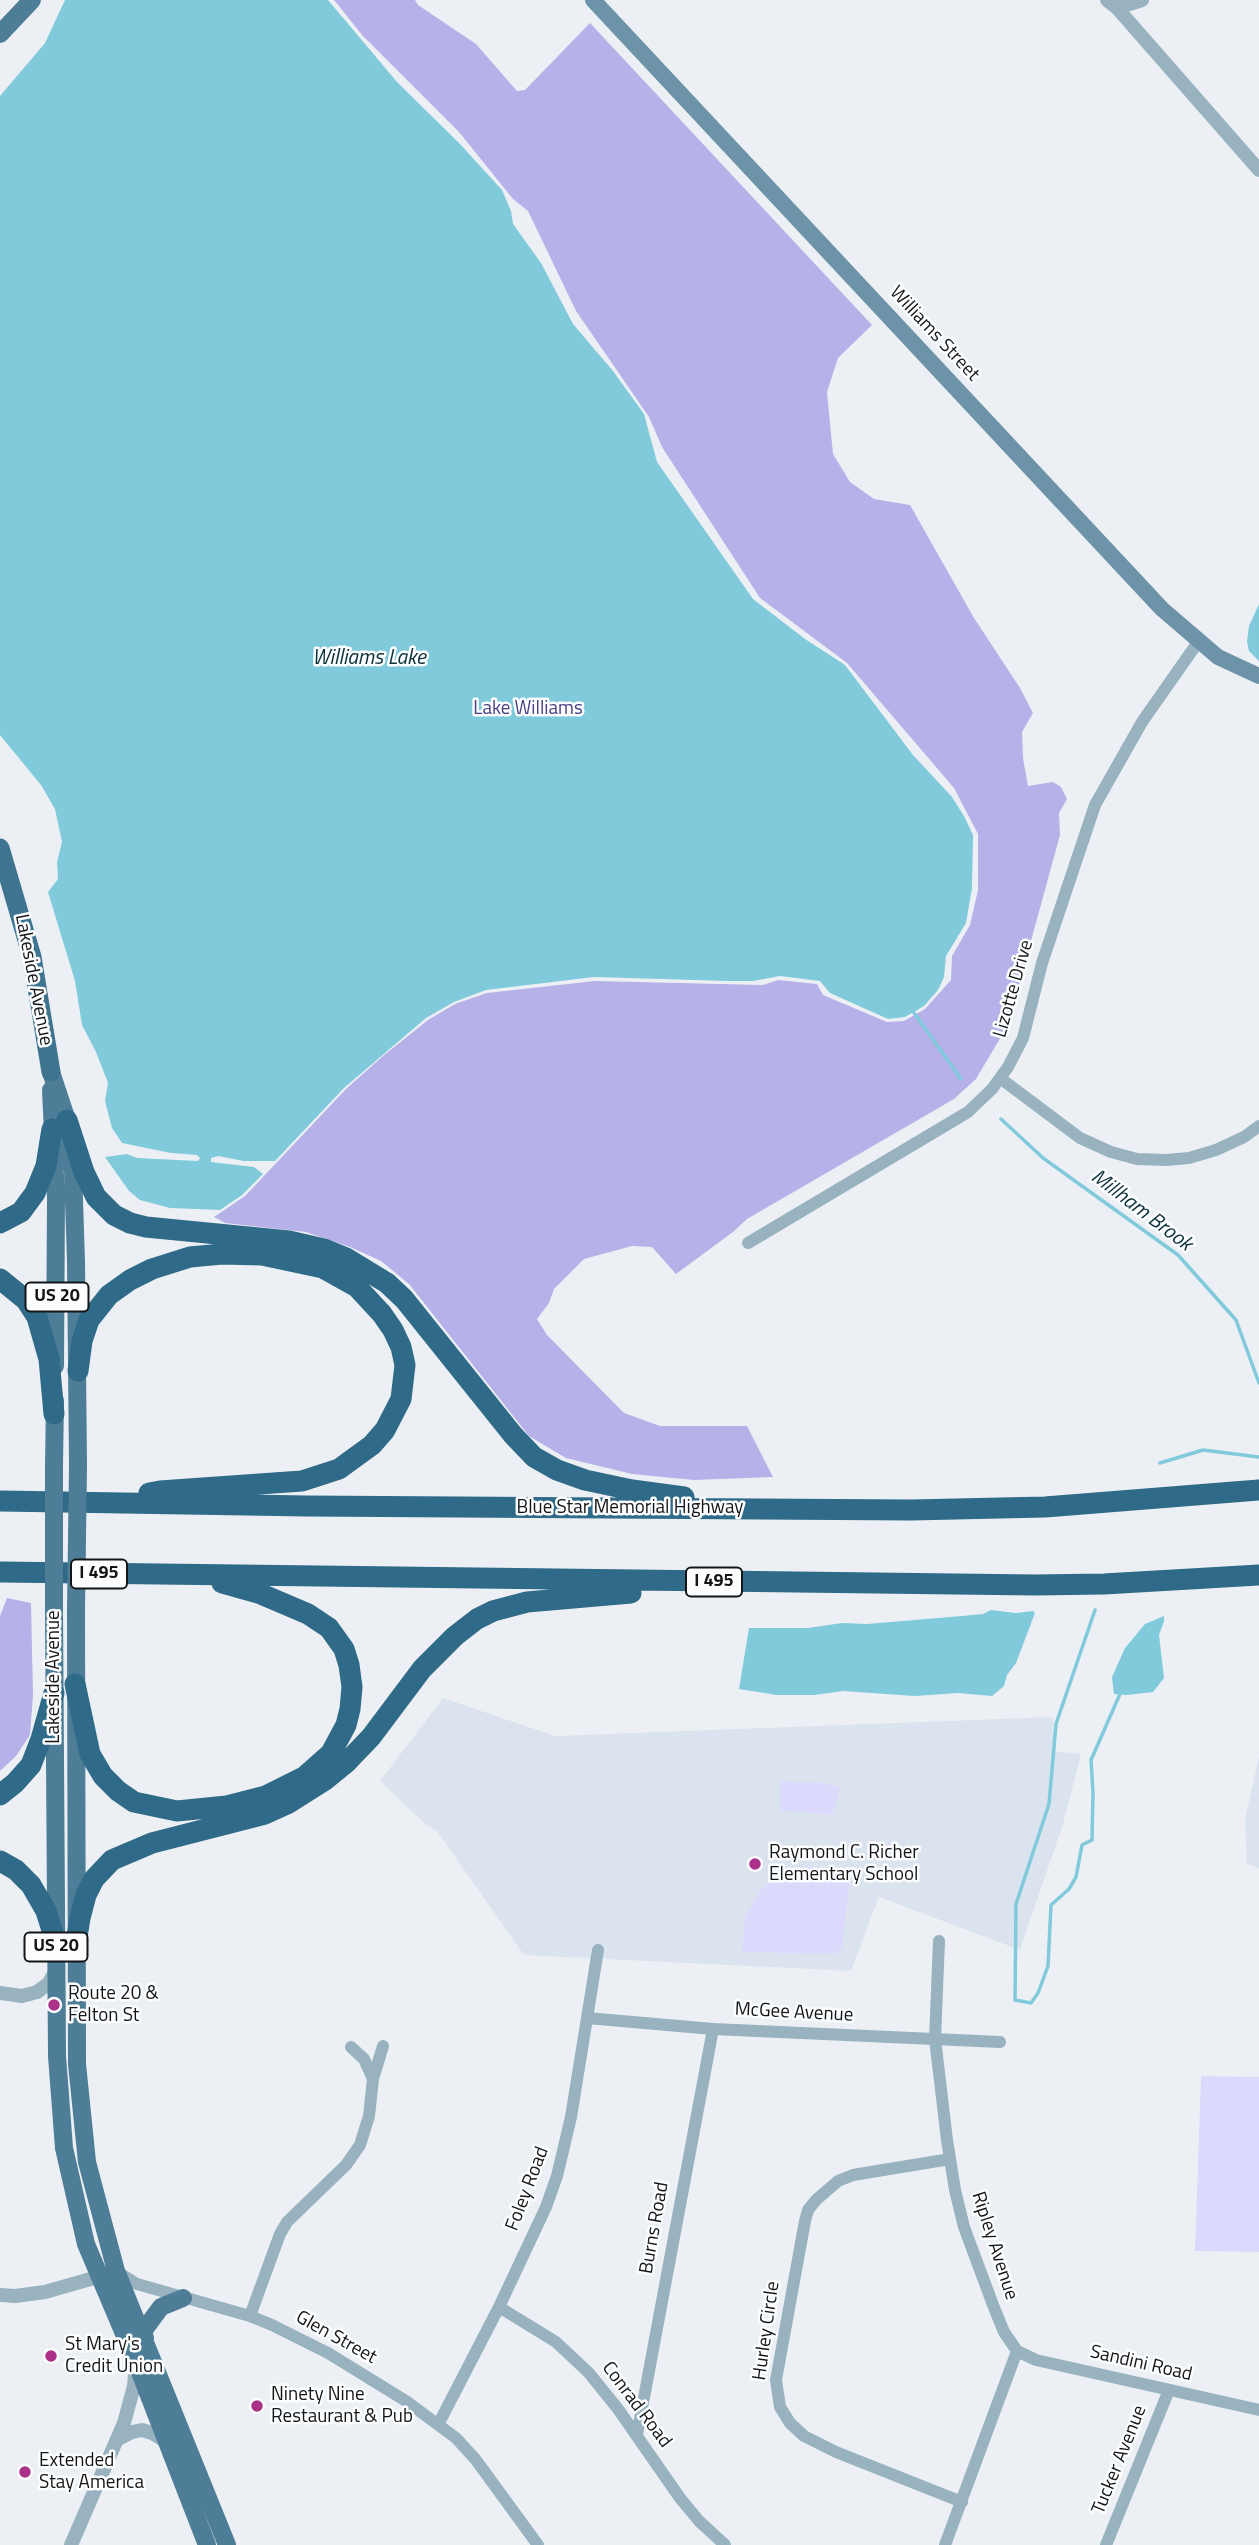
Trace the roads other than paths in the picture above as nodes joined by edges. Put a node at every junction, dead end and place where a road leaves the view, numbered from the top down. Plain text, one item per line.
1 (32, 0) edge
2 (593, 0) edge
3 (1142, 0) edge
4 (1112, 4) edge
5 (0, 34) edge
6 (1259, 170) edge
7 (1198, 642) junction
8 (1259, 676) edge
9 (0, 848) edge
10 (51, 1072) joint
11 (1000, 1078) junction
12 (60, 1124) junction
13 (1259, 1126) edge
14 (0, 1223) edge
15 (748, 1243) dead end
16 (0, 1279) edge
17 (78, 1371) junction
18 (54, 1414) junction
19 (1259, 1490) edge
20 (0, 1501) edge
21 (112, 1504) junction
22 (770, 1509) junction
23 (0, 1574) edge
24 (169, 1575) junction
25 (1259, 1575) edge
26 (838, 1583) junction
27 (75, 1684) junction
28 (54, 1693) junction
29 (0, 1795) edge
30 (0, 1861) edge
31 (939, 1941) dead end
32 (66, 1946) junction
33 (598, 1950) dead end
34 (57, 1969) junction
35 (0, 1993) edge
36 (587, 2018) junction
37 (713, 2029) junction
38 (935, 2039) junction
39 (1000, 2042) dead end
40 (383, 2046) dead end
41 (351, 2047) dead end
42 (373, 2079) junction
43 (950, 2159) junction
44 (116, 2271) junction
45 (98, 2277) junction
46 (0, 2295) edge
47 (183, 2298) junction
48 (499, 2307) junction
49 (250, 2316) junction
50 (145, 2338) junction
51 (1017, 2351) junction
52 (136, 2362) junction
53 (1169, 2390) junction
54 (1259, 2410) edge
55 (439, 2423) junction
56 (637, 2435) junction
57 (118, 2439) junction
58 (167, 2442) junction
59 (961, 2502) junction
60 (71, 2545) edge
61 (207, 2545) edge
62 (227, 2545) edge
63 (538, 2545) edge
64 (725, 2545) edge
65 (945, 2545) edge
66 (1106, 2545) edge

1 - 5 main road
2 - 7 main road, Williams Street
3 - 4 street
4 - 6 street
7 - 8 main road, Williams Street
7 - 11 street, Lizotte Drive
9 - 10 highway, Lakeside Avenue / US 20
10 - 12 main road, Lakeside Avenue / US 20
11 - 13 street
11 - 15 street, Lizotte Drive
12 - 14 highway
12 - 17 main road, Lakeside Avenue / US 20
12 - 18 main road, Lakeside Avenue / US 20
12 - 22 highway
16 - 18 highway
17 - 21 highway
17 - 27 main road, Lakeside Avenue / US 20, bridge
18 - 28 main road, Lakeside Avenue / US 20, bridge
19 - 22 highway, Blue Star Memorial Highway
20 - 21 highway, Blue Star Memorial Highway
21 - 22 highway, Blue Star Memorial Highway
23 - 24 highway, I 495
24 - 26 highway, I 495
24 - 27 highway
25 - 26 highway, I 495
26 - 32 highway
27 - 32 main road, Lakeside Avenue / US 20
28 - 29 highway
28 - 32 main road, Lakeside Avenue / US 20
30 - 32 highway
31 - 38 street, Ripley Avenue
32 - 34 main road, Lakeside Avenue / US 20
32 - 44 main road, Lakeside Avenue / US 20
33 - 36 street, Foley Road
34 - 35 street
34 - 45 main road, Lakeside Avenue / US 20
36 - 37 street, McGee Avenue
36 - 48 street, Foley Road
37 - 38 street, McGee Avenue
37 - 56 street, Burns Road
38 - 39 street, McGee Avenue
38 - 43 street, Ripley Avenue
40 - 42 street
41 - 42 street
42 - 49 street
43 - 51 street, Ripley Avenue
43 - 59 street, Hurley Circle
44 - 45 street
44 - 47 street, Glen Street
44 - 50 main road, US 20
45 - 46 street
45 - 52 main road, US 20
47 - 49 street, Glen Street
47 - 50 main road
48 - 55 street, Foley Road
48 - 56 street, Conrad Road
49 - 55 street, Glen Street
50 - 62 main road, US 20
51 - 53 street, Sandini Road
51 - 59 street
52 - 57 street
52 - 58 main road, US 20
53 - 54 street, Sandini Road
53 - 66 street, Tucker Avenue
55 - 63 street, Glen Street
56 - 64 street, Conrad Road
57 - 58 street
57 - 60 street
58 - 61 main road, US 20
59 - 65 street

